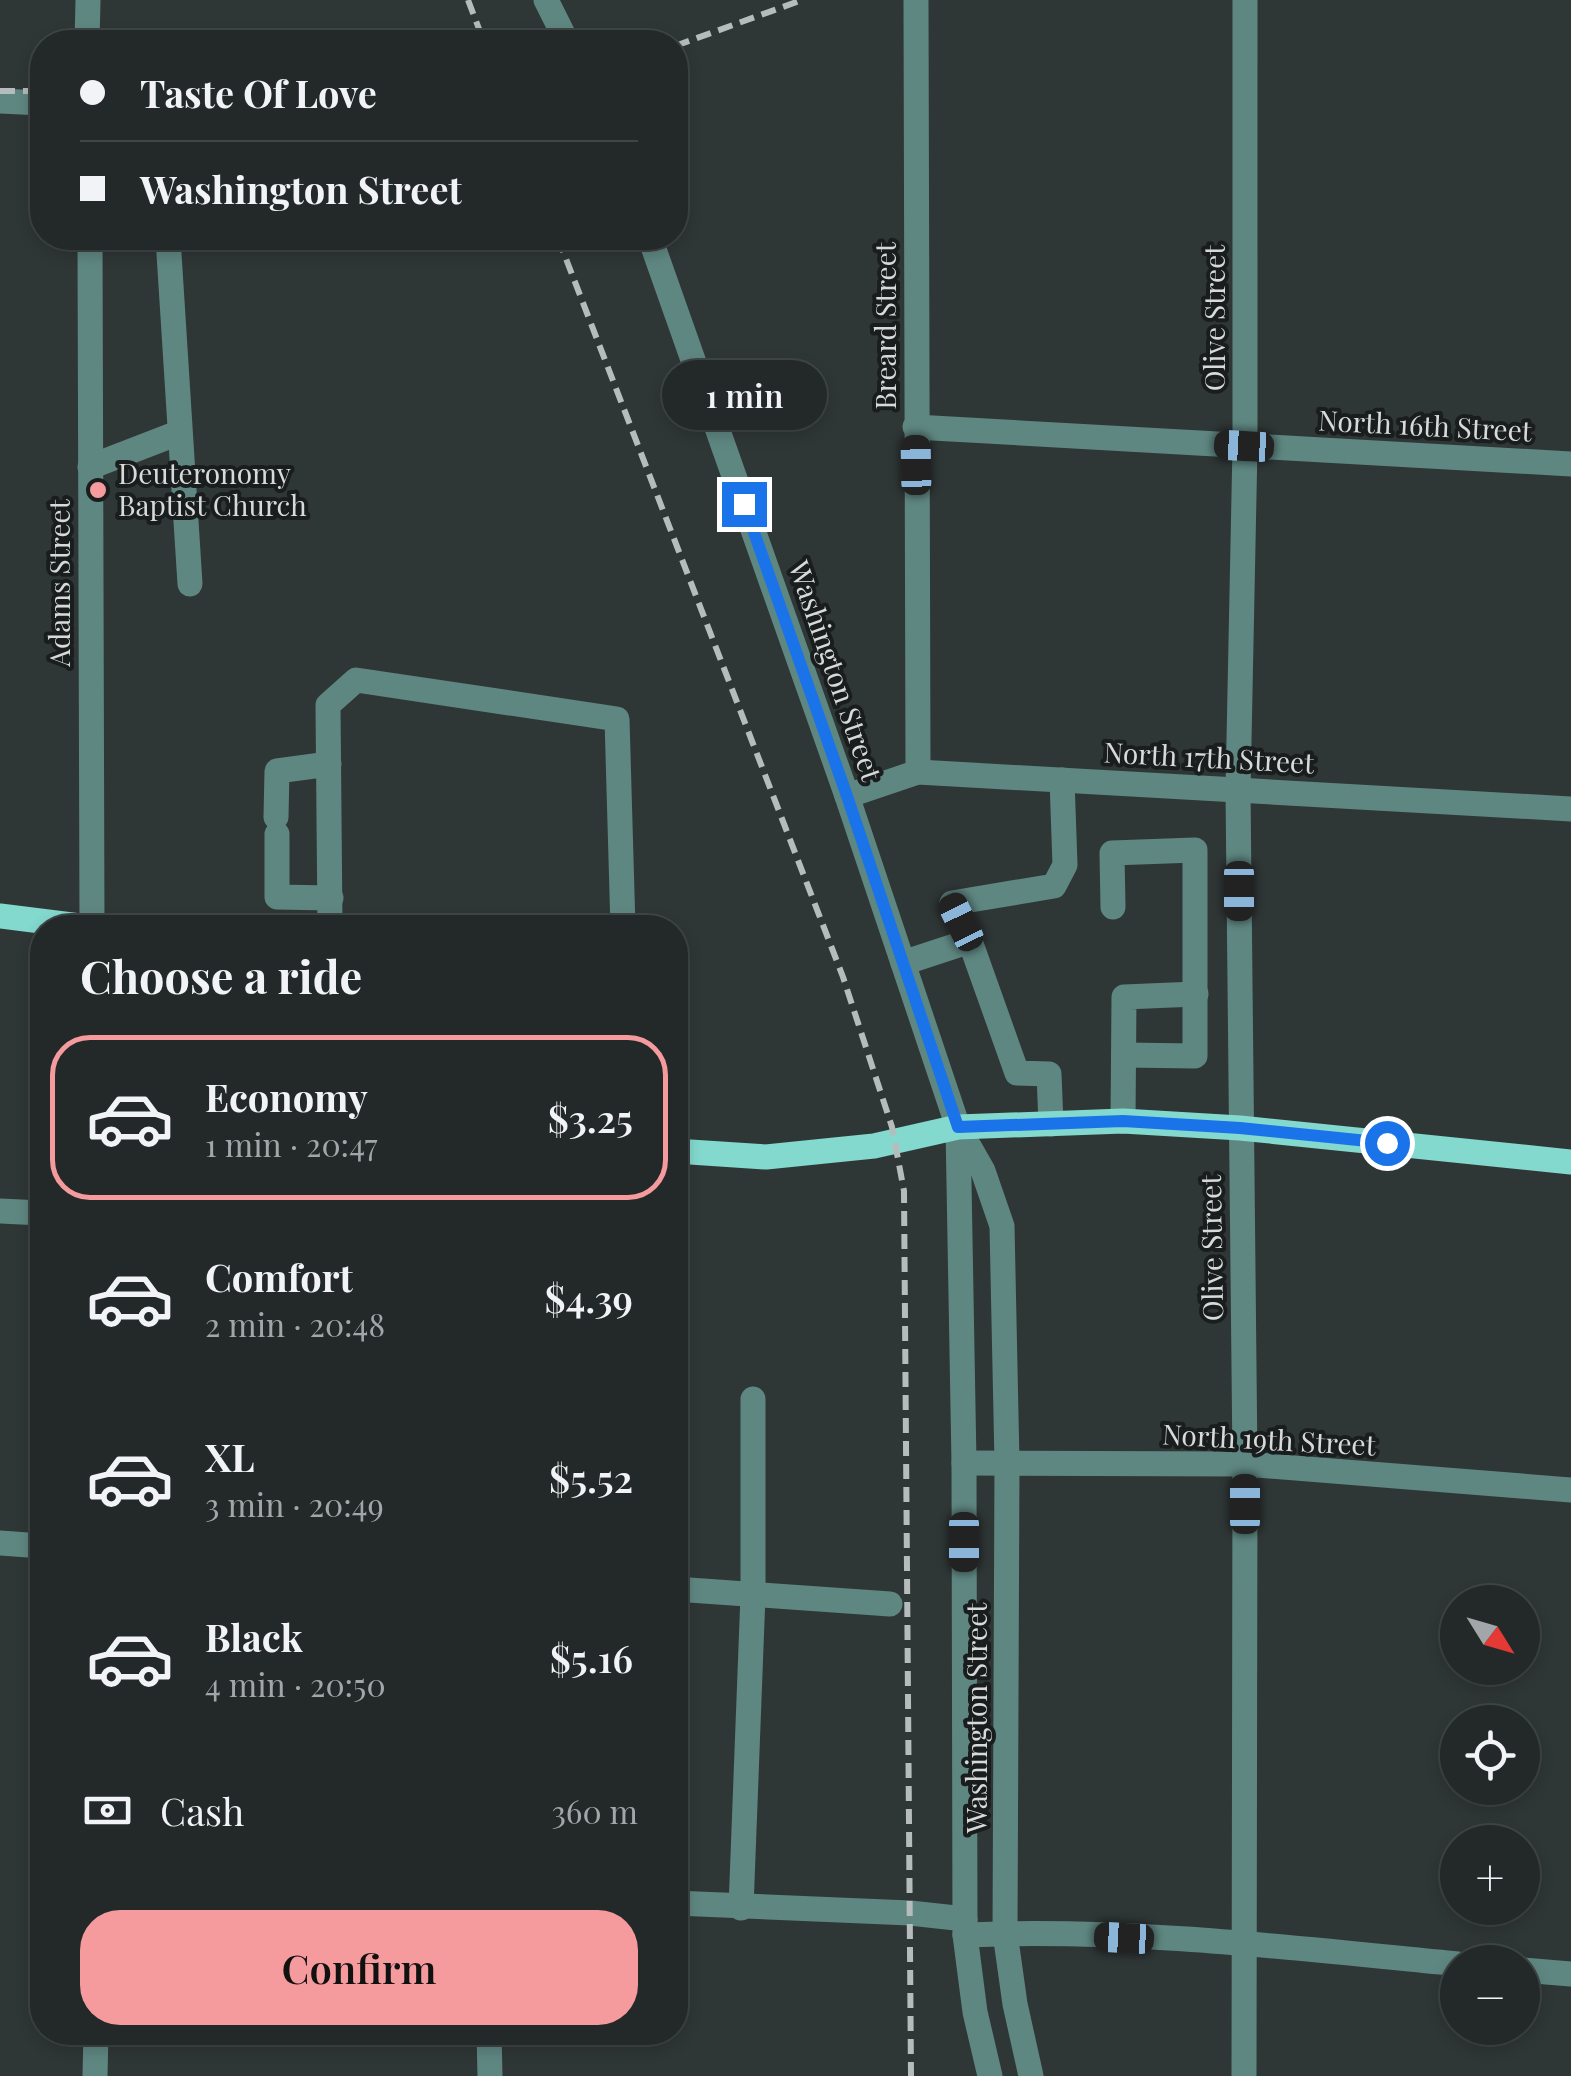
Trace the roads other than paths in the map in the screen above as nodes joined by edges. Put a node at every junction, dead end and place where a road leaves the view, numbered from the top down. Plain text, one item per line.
1 (88, 0) edge
2 (549, 0) edge
3 (916, 0) edge
4 (1245, 0) edge
5 (87, 30) edge
6 (561, 30) edge
7 (0, 101) edge
8 (30, 102) edge
9 (90, 250) edge
10 (169, 250) edge
11 (654, 250) edge
12 (915, 427) junction
13 (178, 433) junction
14 (1244, 446) junction
15 (1571, 464) edge
16 (90, 467) junction
17 (190, 584) dead end
18 (329, 764) junction
19 (918, 772) junction
20 (1062, 780) junction
21 (1238, 790) junction
22 (847, 796) junction
23 (1571, 810) edge
24 (330, 898) junction
25 (1113, 907) dead end
26 (93, 915) edge
27 (330, 915) edge
28 (623, 915) edge
29 (0, 916) edge
30 (30, 920) edge
31 (970, 940) junction
32 (1240, 958) junction
33 (1196, 960) junction
34 (902, 963) junction
35 (1196, 994) junction
36 (1124, 1055) junction
37 (1123, 1121) junction
38 (1051, 1124) junction
39 (958, 1127) junction
40 (1240, 1128) junction
41 (688, 1153) edge
42 (1571, 1162) edge
43 (0, 1211) edge
44 (30, 1212) edge
45 (753, 1399) dead end
46 (1008, 1462) junction
47 (964, 1463) junction
48 (1245, 1464) junction
49 (1571, 1490) edge
50 (0, 1543) edge
51 (30, 1545) edge
52 (688, 1590) edge
53 (754, 1595) junction
54 (890, 1604) dead end
55 (688, 1904) edge
56 (741, 1908) junction
57 (965, 1927) junction
58 (1005, 1933) junction
59 (1244, 1943) junction
60 (1440, 1962) edge
61 (1540, 1971) edge
62 (1571, 1974) edge
63 (96, 2045) edge
64 (489, 2045) edge
65 (96, 2076) edge
66 (490, 2076) edge
67 (990, 2076) edge
68 (1031, 2076) edge
69 (1244, 2076) edge

1 - 5 street
2 - 6 street
3 - 12 street, Breard Street
4 - 14 street, Olive Street
7 - 8 street
9 - 16 street, Adams Street
10 - 13 street
11 - 22 street, Washington Street
12 - 14 street, North 16th Street
12 - 19 street, Breard Street
13 - 16 street
13 - 17 street
14 - 15 street, North 16th Street
14 - 21 street, Olive Street
16 - 26 street, Adams Street
18 - 24 street
18 - 24 street
18 - 28 street
19 - 20 street, North 17th Street
19 - 22 street, North 17th Street
20 - 21 street, North 17th Street
20 - 31 street
21 - 23 street, North 17th Street
21 - 32 street, Olive Street
22 - 34 street, Washington Street
24 - 27 street
25 - 33 street
29 - 30 main road
31 - 34 street
31 - 38 street
32 - 33 street
32 - 40 street, Olive Street
33 - 35 street
34 - 39 street, Washington Street
35 - 36 street
35 - 36 street
36 - 37 street
37 - 38 main road
37 - 40 main road
38 - 39 main road
39 - 41 main road
39 - 46 street, Washington Street
39 - 47 street, Washington Street
40 - 42 main road
40 - 48 street, Olive Street
43 - 44 street
45 - 53 street
46 - 47 street, North 19th Street
46 - 48 street, North 19th Street
46 - 58 street, Washington Street
47 - 57 street, Washington Street
48 - 49 street, North 19th Street
48 - 59 street, Olive Street
50 - 51 street
52 - 53 street
53 - 54 street
53 - 56 street
55 - 56 street
56 - 57 street
57 - 58 street
57 - 67 street, Washington Street
58 - 59 street
58 - 68 street, Washington Street
59 - 60 street
59 - 69 street, Olive Street
61 - 62 street
63 - 65 street
64 - 66 street

